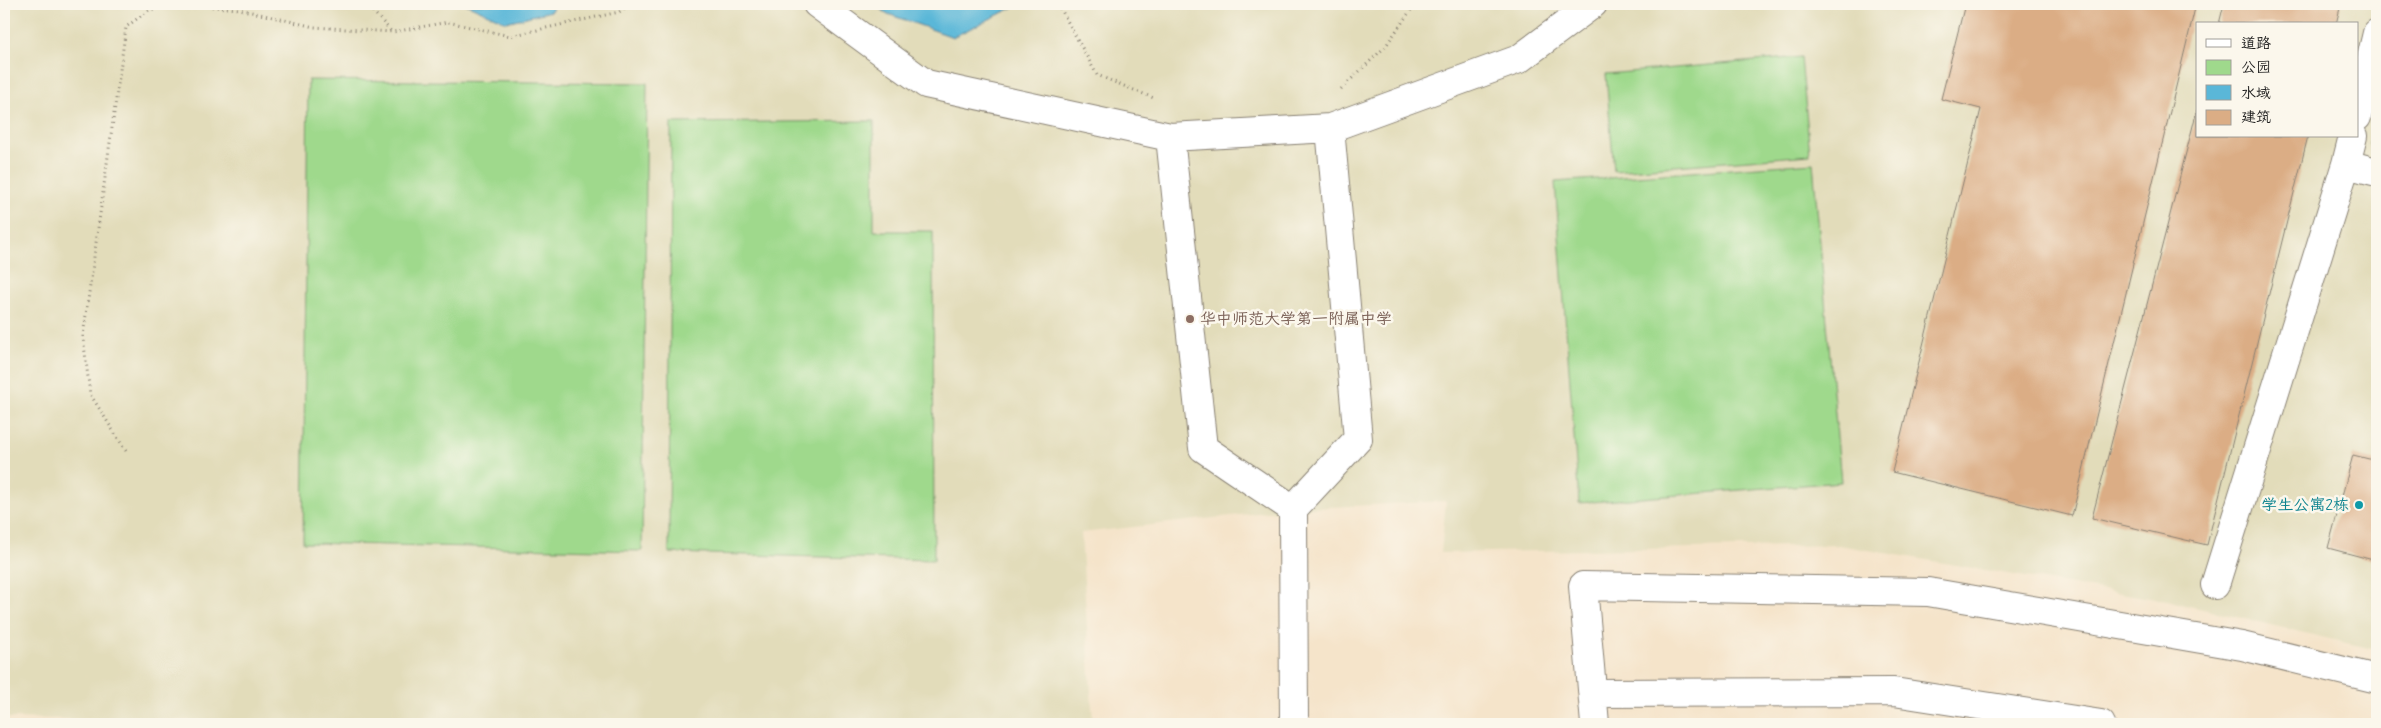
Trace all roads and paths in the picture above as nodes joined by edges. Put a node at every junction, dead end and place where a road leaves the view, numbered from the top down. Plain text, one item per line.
1 (233, 4) edge
2 (366, 4) edge
3 (630, 4) edge
4 (817, 4) edge
5 (1058, 4) edge
6 (1415, 4) edge
7 (1593, 4) edge
8 (239, 9) junction
9 (393, 32) junction
10 (2377, 33) edge
11 (1335, 94) dead end
12 (1157, 100) dead end
13 (2358, 113) edge
14 (1330, 128) junction
15 (1170, 136) junction
16 (2352, 138) edge
17 (2346, 164) junction
18 (2377, 172) edge
19 (126, 451) dead end
20 (1293, 509) junction
21 (2215, 584) dead end
22 (2377, 679) edge
23 (1593, 693) junction
24 (1294, 724) edge
25 (1595, 724) edge
26 (2101, 724) edge

1 - 8 path
2 - 9 path
3 - 9 path
4 - 15 street
5 - 12 path
6 - 11 path
7 - 14 street
8 - 9 path
8 - 19 path
10 - 13 street
14 - 15 street
14 - 20 street
15 - 20 street
16 - 17 street
17 - 18 street
17 - 21 street
20 - 24 street
22 - 23 street
23 - 25 street
23 - 26 street

